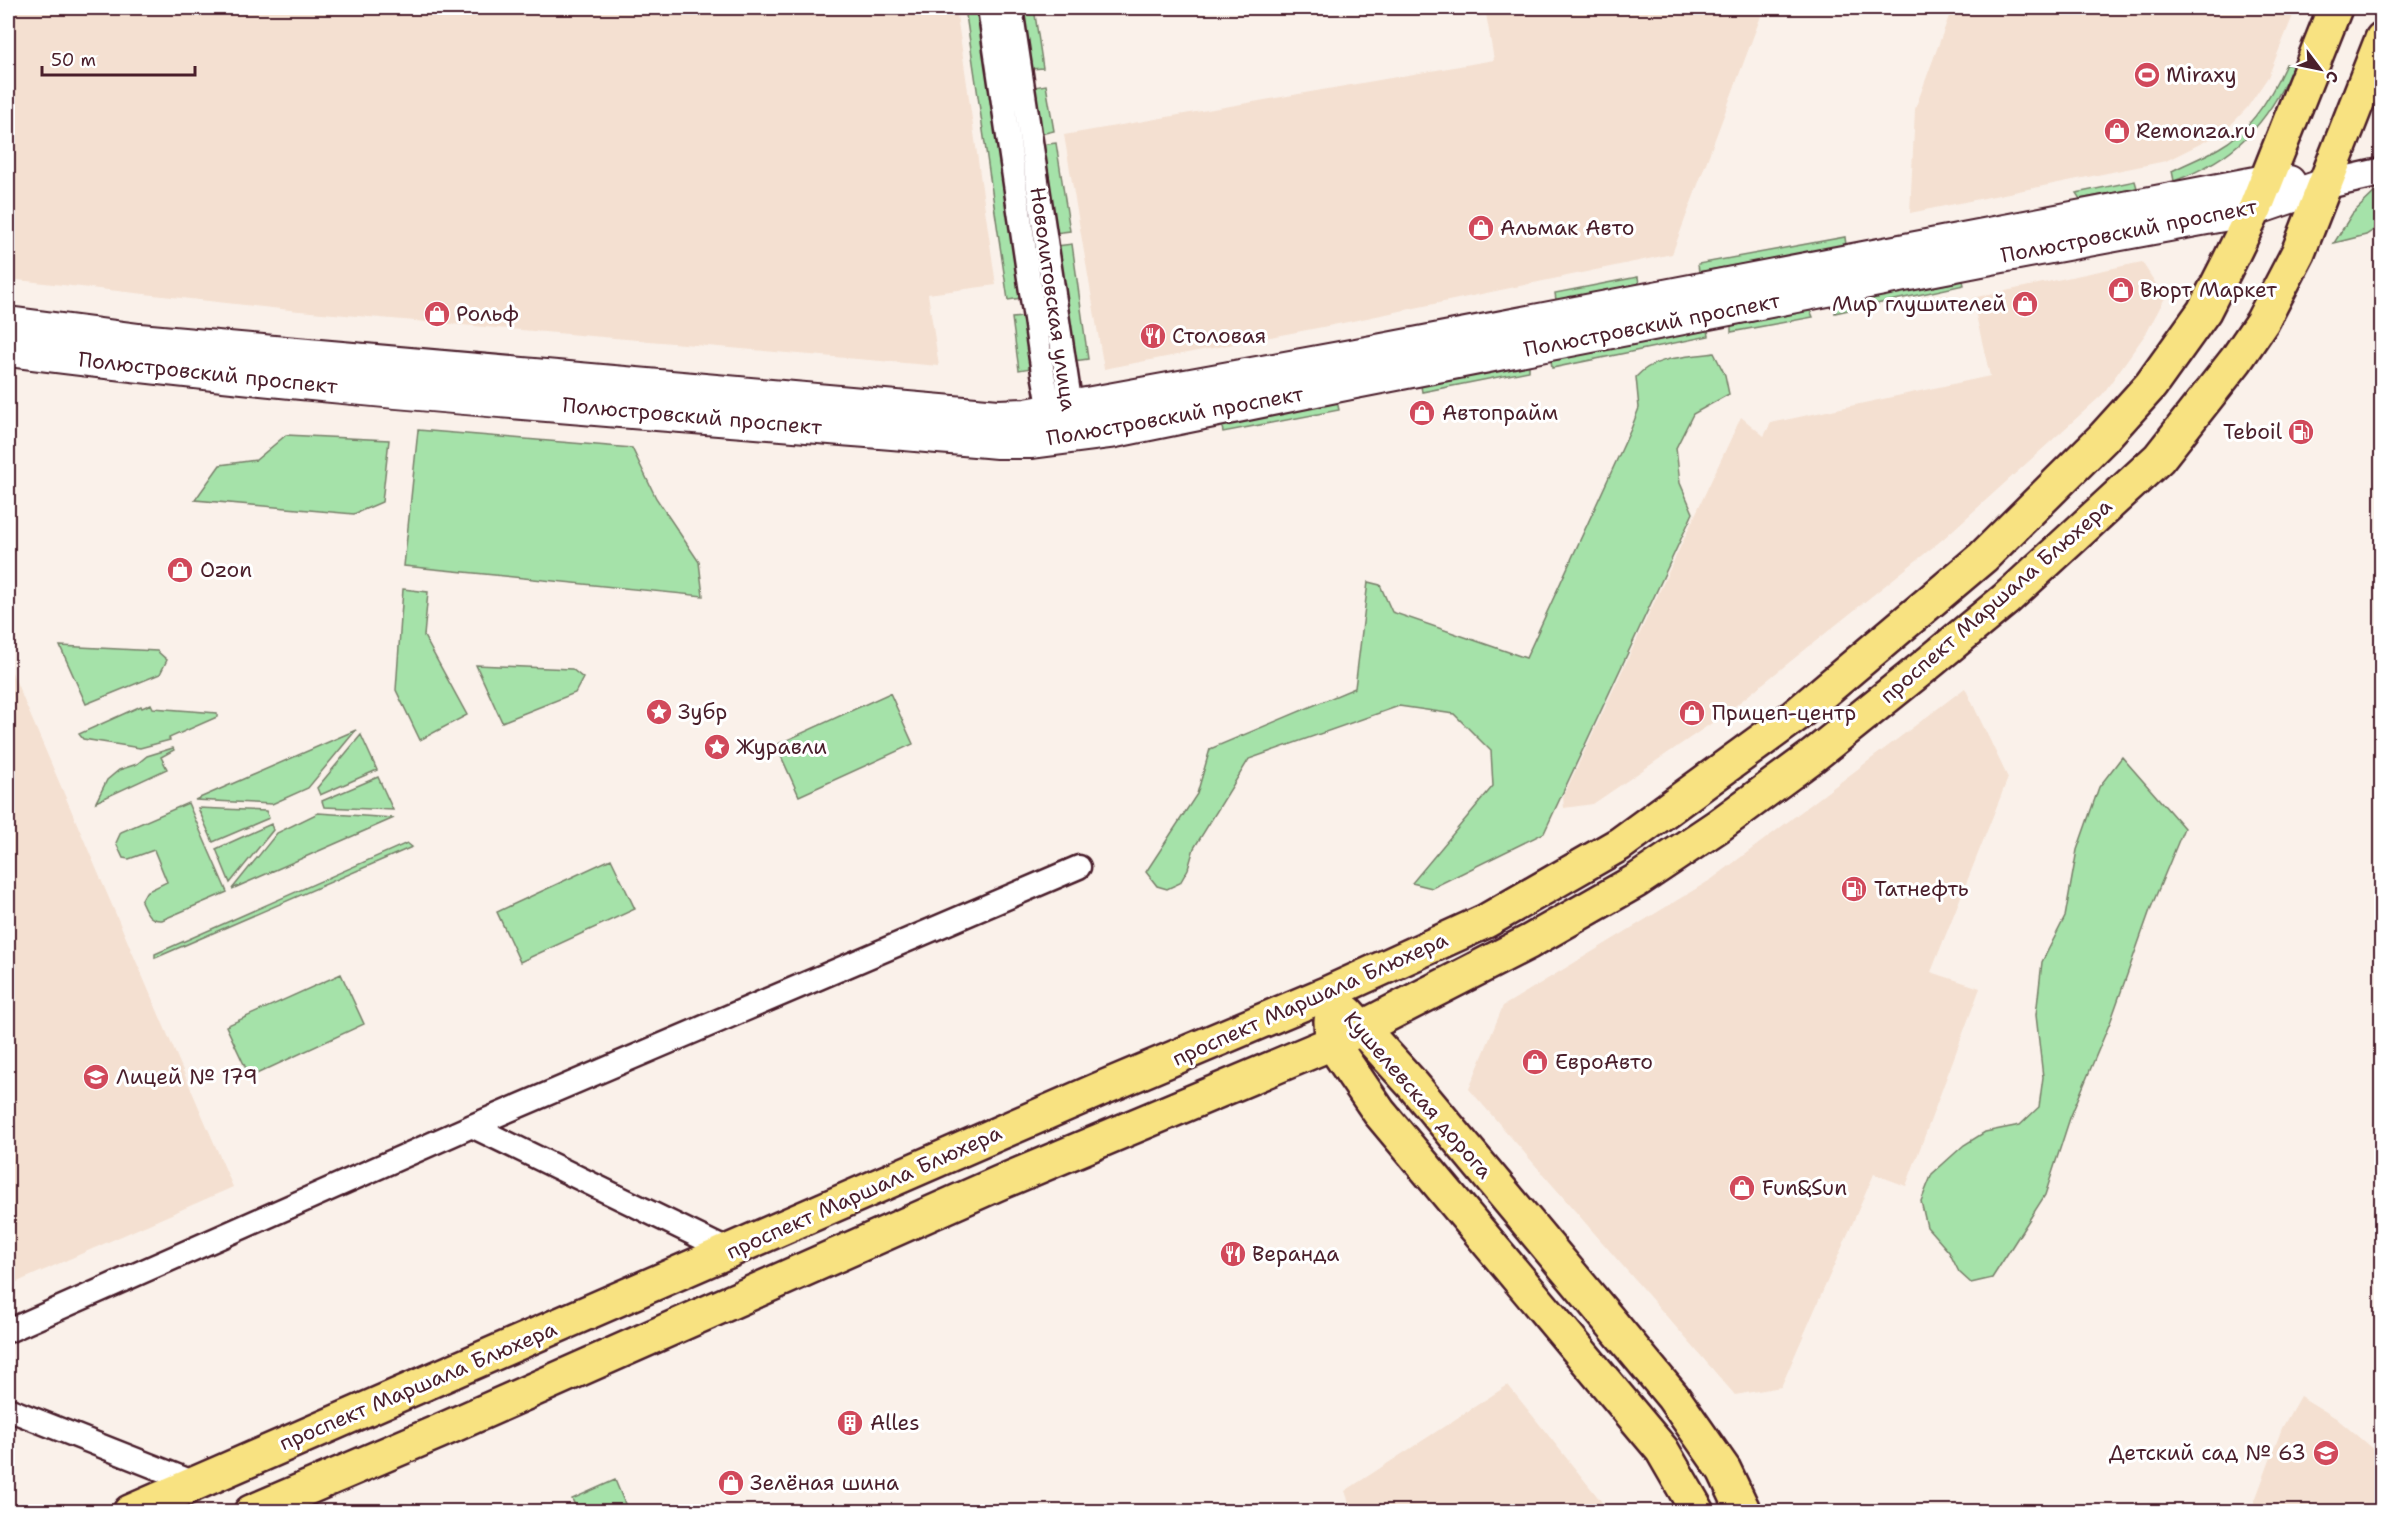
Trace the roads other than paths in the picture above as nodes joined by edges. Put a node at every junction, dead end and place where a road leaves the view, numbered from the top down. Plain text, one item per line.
1 (989, 8) edge
2 (1011, 8) edge
3 (2335, 8) edge
4 (2382, 39) edge
5 (2382, 172) edge
6 (2325, 185) junction
7 (2260, 195) junction
8 (8, 322) edge
9 (8, 350) edge
10 (1060, 409) junction
11 (1068, 438) junction
12 (1079, 867) dead end
13 (1328, 993) junction
14 (1364, 1029) junction
15 (1332, 1043) junction
16 (472, 1126) junction
17 (729, 1251) junction
18 (8, 1331) edge
19 (8, 1409) edge
20 (195, 1483) junction
21 (130, 1512) edge
22 (251, 1512) edge
23 (1698, 1512) edge
24 (1744, 1512) edge

1 - 10 street, Новолитовская улица
2 - 10 street, Новолитовская улица
3 - 7 main road, проспект Маршала Блюхера
4 - 6 main road, проспект Маршала Блюхера
5 - 6 street, Полюстровский проспект
6 - 7 main road, Полюстровский проспект
6 - 14 main road, проспект Маршала Блюхера
7 - 10 main road, Полюстровский проспект
7 - 11 main road, Полюстровский проспект
7 - 13 main road, проспект Маршала Блюхера
8 - 10 main road, Полюстровский проспект
9 - 11 main road, Полюстровский проспект
10 - 11 street, Новолитовская улица
12 - 16 street
13 - 14 main road, Кушелевская дорога
13 - 15 main road, Кушелевская дорога
13 - 17 main road, проспект Маршала Блюхера
14 - 15 main road, проспект Маршала Блюхера
14 - 24 main road, Кушелевская дорога
15 - 22 main road, проспект Маршала Блюхера
15 - 23 main road, Кушелевская дорога
16 - 17 street
16 - 18 street
17 - 20 main road, проспект Маршала Блюхера
19 - 20 street
20 - 21 main road, проспект Маршала Блюхера

